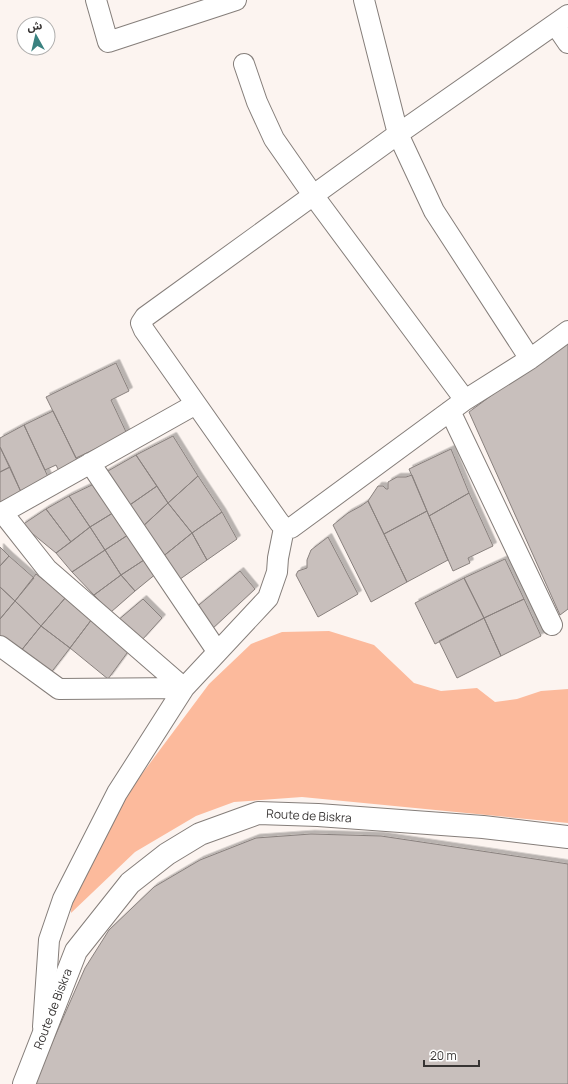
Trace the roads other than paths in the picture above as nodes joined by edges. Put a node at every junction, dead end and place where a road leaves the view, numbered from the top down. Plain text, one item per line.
1 (96, 0) edge
2 (236, 0) edge
3 (364, 0) edge
4 (562, 20) edge
5 (568, 43) edge
6 (244, 64) dead end
7 (398, 134) junction
8 (313, 195) junction
9 (568, 331) edge
10 (530, 359) junction
11 (196, 404) junction
12 (458, 406) junction
13 (90, 464) junction
14 (1, 513) edge
15 (284, 528) junction
16 (552, 626) dead end
17 (0, 646) edge
18 (218, 651) junction
19 (184, 688) junction
20 (568, 837) edge
21 (42, 1038) junction
22 (24, 1084) edge

1 - 2 street
3 - 7 street
4 - 5 street
4 - 7 street
6 - 8 street
7 - 8 street
7 - 10 street
8 - 11 street
8 - 12 street
9 - 10 street
10 - 12 street
11 - 13 street
11 - 15 street
12 - 15 street
12 - 16 street
13 - 14 street
13 - 18 street
14 - 19 street
15 - 18 street
17 - 19 street
18 - 19 street
19 - 21 street
20 - 21 main road, Route de Biskra
21 - 22 main road, Route de Biskra

